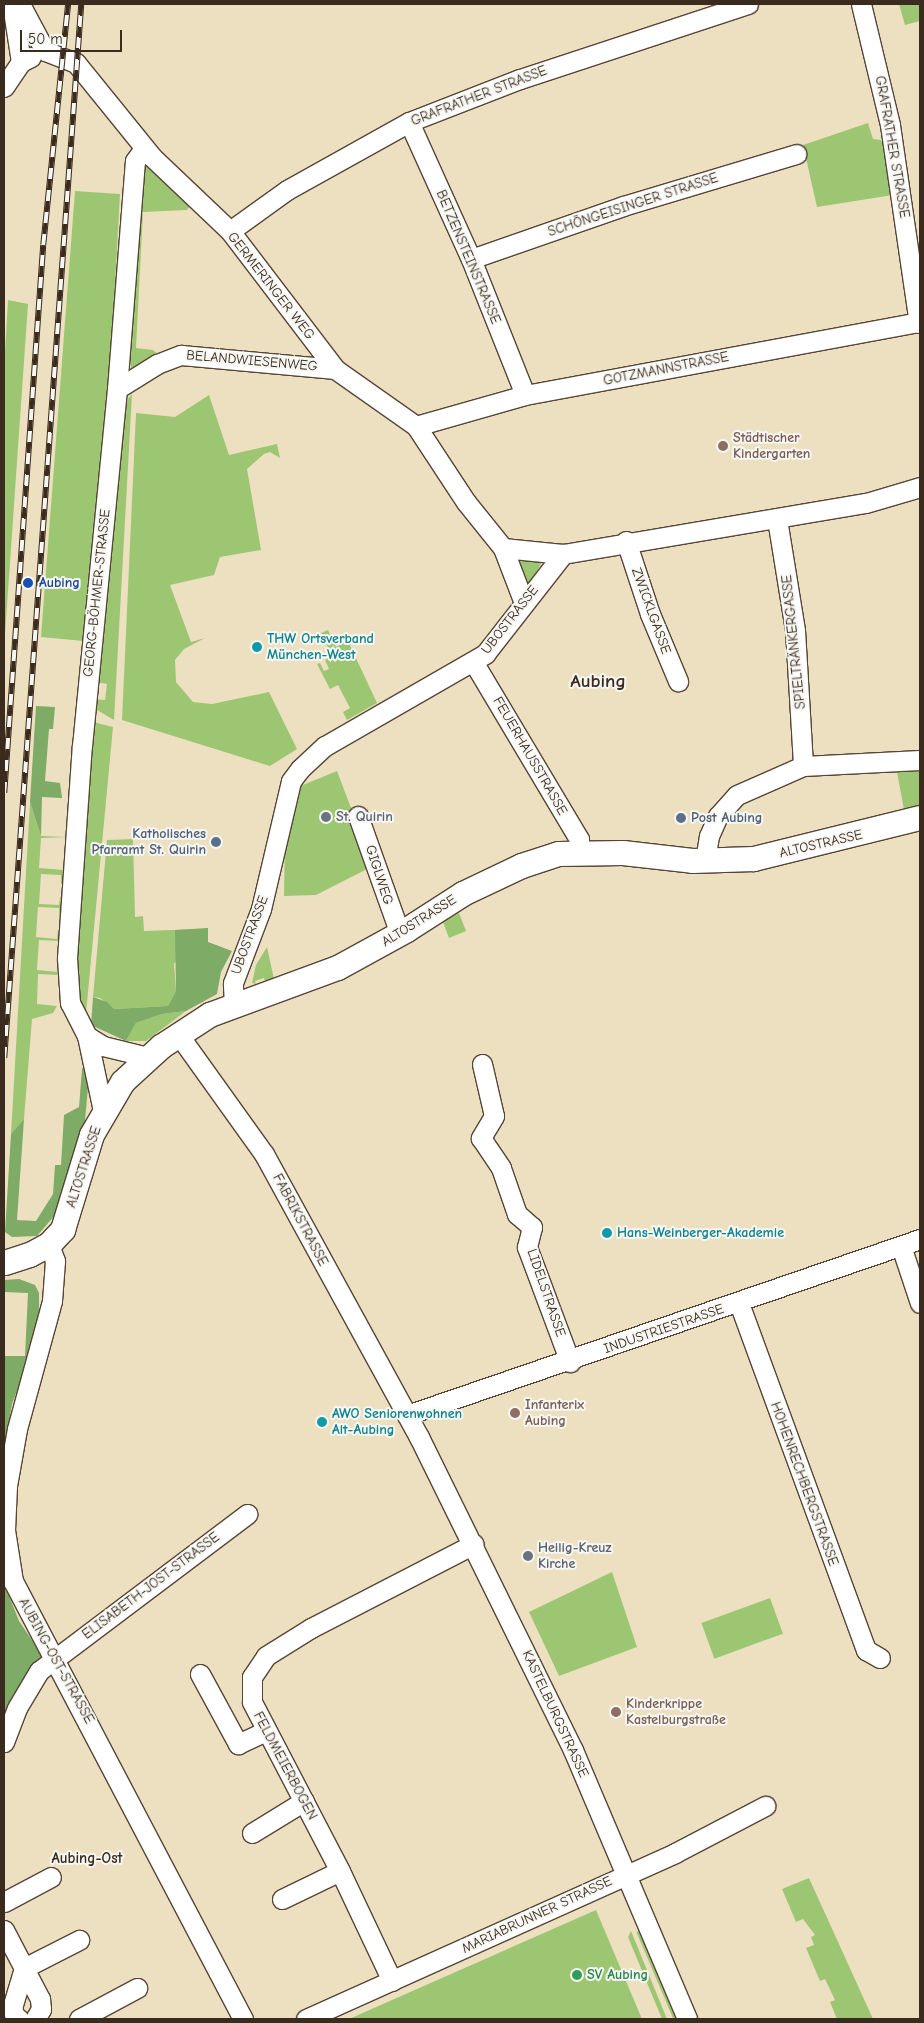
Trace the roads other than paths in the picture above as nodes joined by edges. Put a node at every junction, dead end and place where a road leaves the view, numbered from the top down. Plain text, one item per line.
1 (12, 4) edge
2 (20, 4) edge
3 (748, 4) edge
4 (861, 4) edge
5 (45, 51) junction
6 (21, 62) junction
7 (4, 87) edge
8 (409, 122) junction
9 (144, 148) junction
10 (796, 154) dead end
11 (230, 231) junction
12 (471, 259) junction
13 (920, 322) edge
14 (335, 369) junction
15 (117, 389) junction
16 (525, 394) junction
17 (416, 426) junction
18 (920, 487) edge
19 (777, 519) junction
20 (626, 541) junction
21 (503, 548) junction
22 (563, 554) junction
23 (524, 602) junction
24 (474, 662) junction
25 (678, 681) dead end
26 (920, 760) edge
27 (803, 766) junction
28 (358, 816) dead end
29 (920, 818) edge
30 (580, 852) junction
31 (705, 862) junction
32 (400, 934) junction
33 (234, 1005) junction
34 (178, 1034) junction
35 (87, 1036) junction
36 (148, 1057) junction
37 (482, 1064) dead end
38 (103, 1111) junction
39 (920, 1239) edge
40 (49, 1245) junction
41 (900, 1246) junction
42 (5, 1263) dead end
43 (739, 1303) junction
44 (920, 1303) edge
45 (570, 1362) junction
46 (407, 1415) junction
47 (246, 1514) dead end
48 (474, 1544) junction
49 (880, 1658) dead end
50 (56, 1659) junction
51 (200, 1674) dead end
52 (266, 1731) junction
53 (4, 1742) edge
54 (304, 1801) junction
55 (765, 1806) dead end
56 (252, 1833) dead end
57 (340, 1871) junction
58 (628, 1874) junction
59 (52, 1877) dead end
60 (282, 1899) dead end
61 (4, 1902) edge
62 (4, 1930) edge
63 (78, 1940) dead end
64 (24, 1968) junction
65 (392, 1981) junction
66 (137, 1988) dead end
67 (19, 2019) edge
68 (35, 2019) edge
69 (78, 2019) edge
70 (243, 2019) edge
71 (306, 2019) edge
72 (687, 2019) edge

1 - 6 street
2 - 5 street
3 - 8 street, GRAFRATHER STRASSE
4 - 13 street, GRAFRATHER STRASSE
5 - 6 street
5 - 9 street, GERMERINGER WEG
6 - 7 street
8 - 11 street, GRAFRATHER STRASSE
8 - 12 street, BETZENSTEINSTRASSE
9 - 11 street, GERMERINGER WEG
9 - 15 street, GEORG-BÖHMER-STRASSE
10 - 12 street, SCHÖNGEISINGER STRASSE
11 - 14 street, GERMERINGER WEG
12 - 16 street, BETZENSTEINSTRASSE
13 - 16 street, GOTZMANNSTRASSE
14 - 15 street, BELANDWIESENWEG
14 - 17 street, GERMERINGER WEG
15 - 35 street, GEORG-BÖHMER-STRASSE
16 - 17 street, GOTZMANNSTRASSE
17 - 21 street, GERMERINGER WEG
18 - 19 street
19 - 20 street
19 - 27 street, SPIELTRÄNKERGASSE
20 - 22 street
20 - 25 street, ZWICKLGASSE
21 - 22 street
21 - 23 street, GERMERINGER WEG
22 - 23 street, UBOSTRASSE
23 - 24 street, UBOSTRASSE
24 - 30 street, FEUERHAUSSTRASSE
24 - 33 street, UBOSTRASSE
26 - 27 street
27 - 31 street
28 - 32 street, GIGLWEG
29 - 31 main road, ALTOSTRASSE
30 - 31 main road, ALTOSTRASSE
30 - 32 main road, ALTOSTRASSE
32 - 33 main road, ALTOSTRASSE
33 - 34 main road, ALTOSTRASSE
34 - 36 main road, ALTOSTRASSE
34 - 46 street, FABRIKSTRASSE
35 - 36 street
35 - 38 street, GEORG-BÖHMER-STRASSE
36 - 38 main road, ALTOSTRASSE
37 - 45 street, LIDELSTRASSE
38 - 40 main road, ALTOSTRASSE
39 - 41 street, INDUSTRIESTRASSE
40 - 42 main road
40 - 50 street, AUBING-OST-STRASSE
41 - 43 street, INDUSTRIESTRASSE
41 - 44 street
43 - 45 street, INDUSTRIESTRASSE
43 - 49 street, HOHENRECHBERGSTRASSE
45 - 46 street, INDUSTRIESTRASSE
46 - 48 street, KASTELBURGSTRASSE
47 - 50 street, ELISABETH-JOST-STRASSE
48 - 52 street, FELDMEIERBOGEN
48 - 58 street, KASTELBURGSTRASSE
50 - 53 street, ELISABETH-JOST-STRASSE
50 - 70 street, AUBING-OST-STRASSE
51 - 52 street
52 - 54 street, FELDMEIERBOGEN
54 - 56 street
54 - 57 street, FELDMEIERBOGEN
55 - 58 street, MARIABRUNNER STRASSE
57 - 60 street
57 - 65 street, FELDMEIERBOGEN
58 - 65 street, MARIABRUNNER STRASSE
58 - 72 street, KASTELBURGSTRASSE
59 - 61 street
62 - 64 street
63 - 64 street
64 - 67 street
64 - 68 street
65 - 71 street, MARIABRUNNER STRASSE
66 - 69 street

